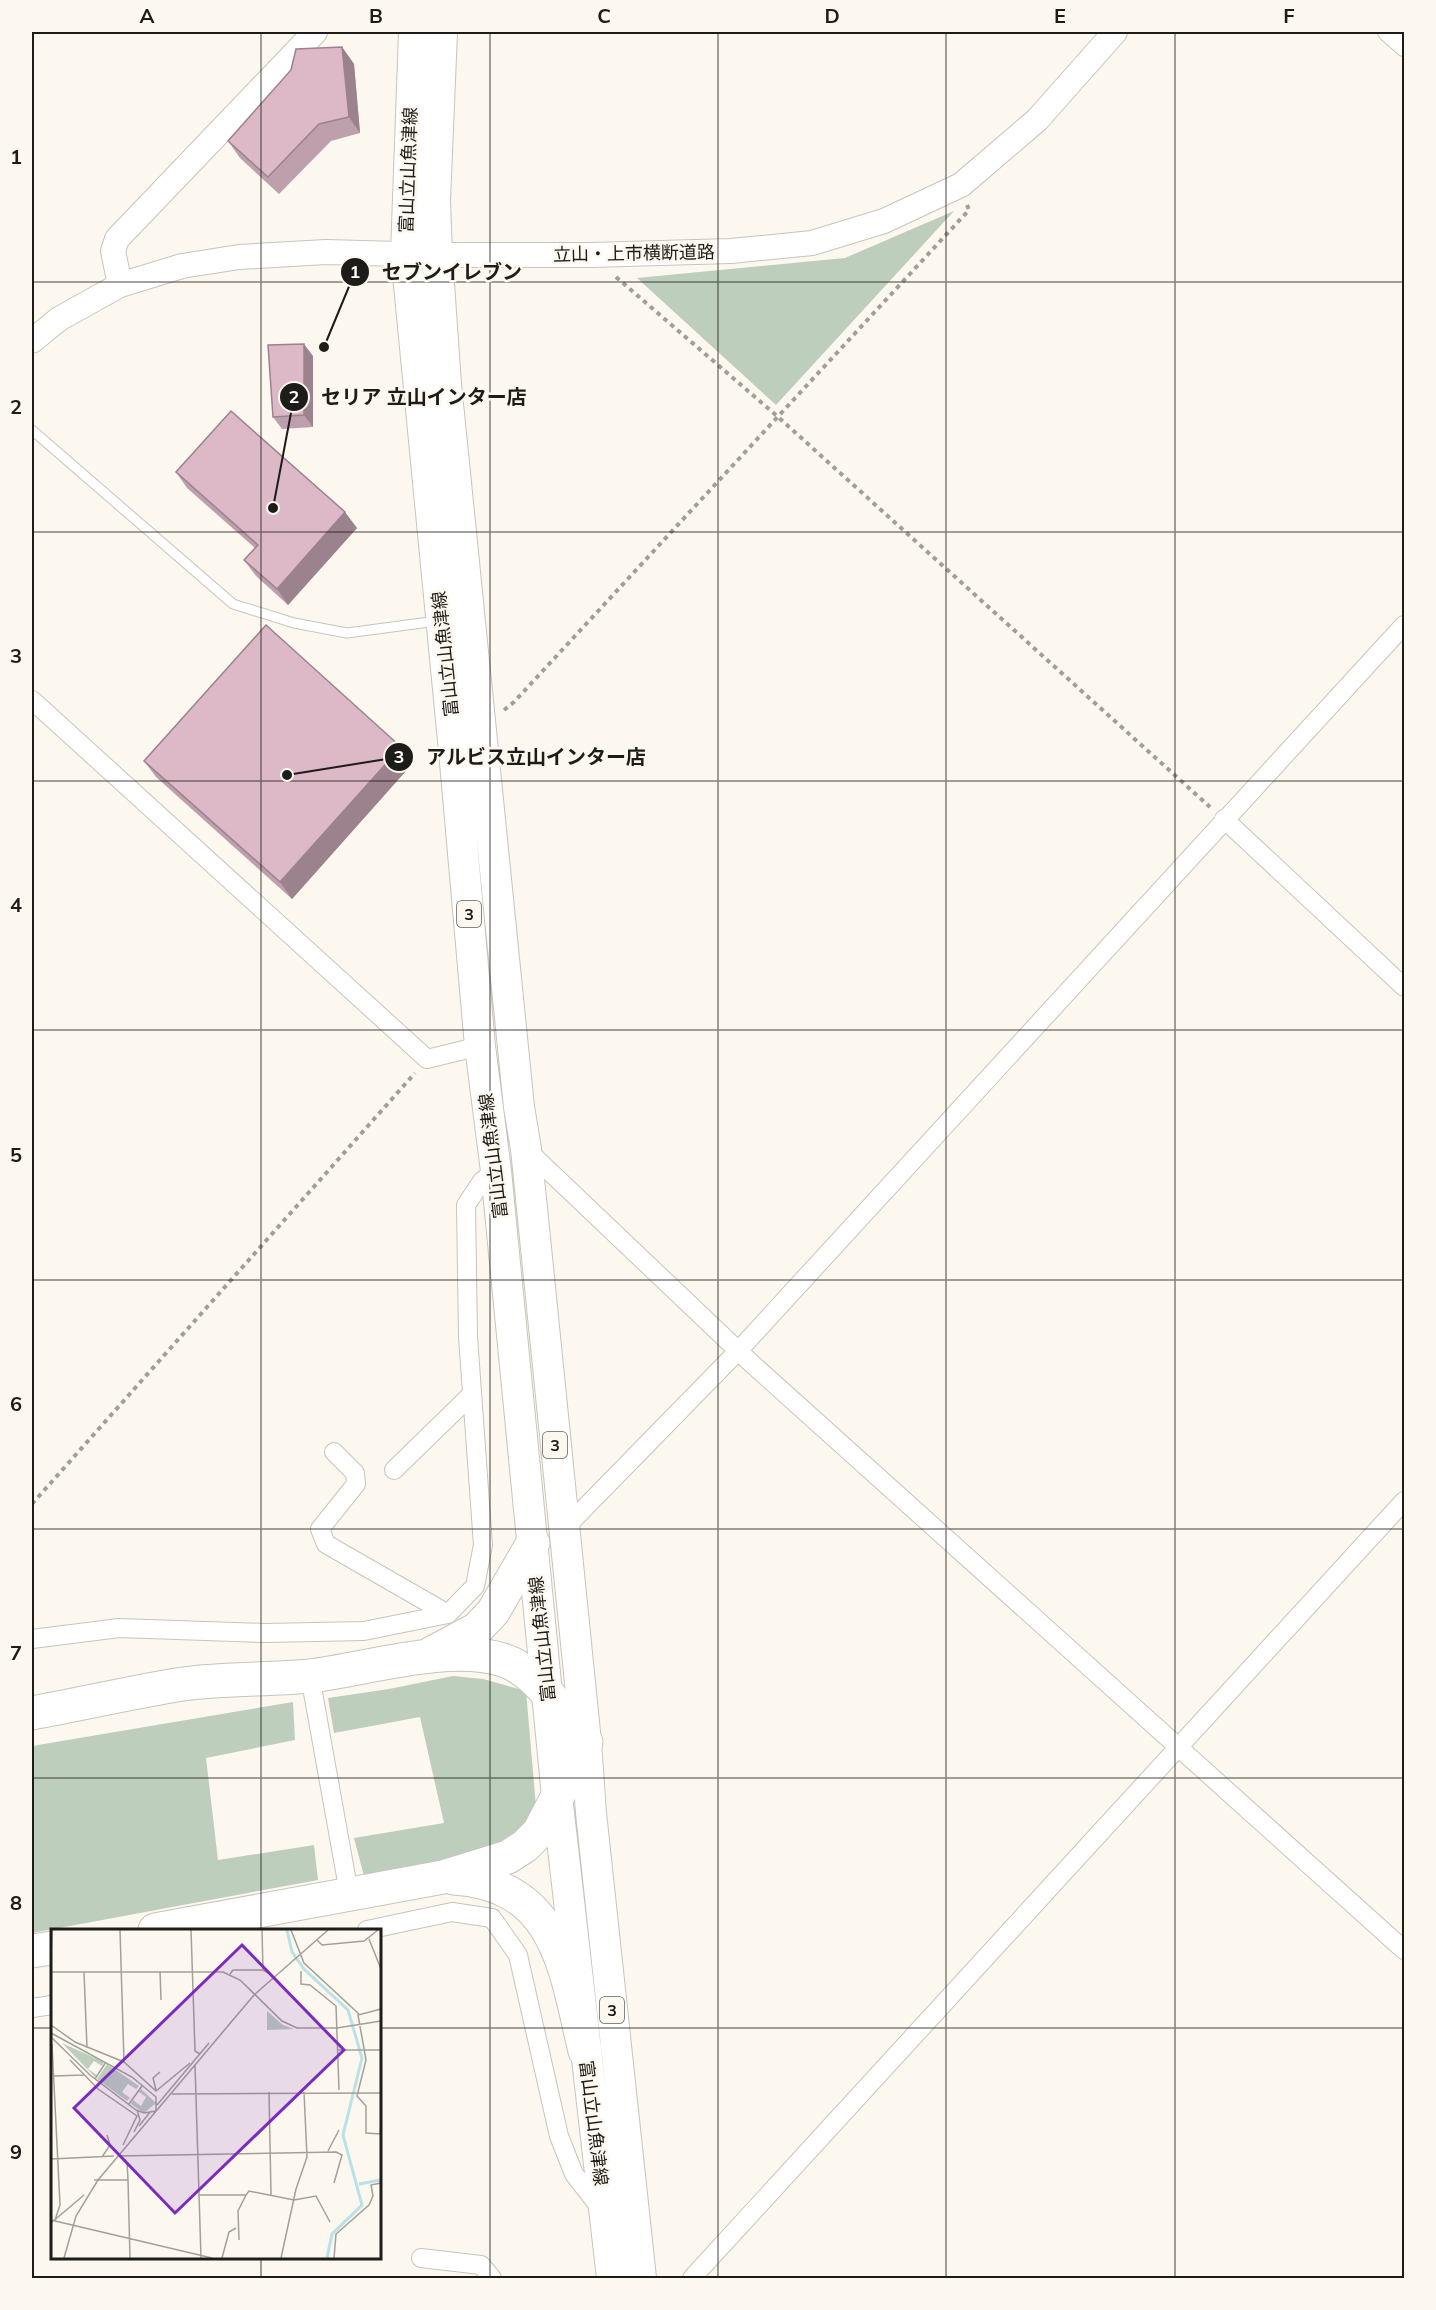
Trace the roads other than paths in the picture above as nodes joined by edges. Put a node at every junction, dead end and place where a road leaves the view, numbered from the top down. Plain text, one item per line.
1 (315, 32) edge
2 (414, 32) edge
3 (442, 32) edge
4 (1115, 32) edge
5 (406, 254) junction
6 (437, 255) junction
7 (120, 285) junction
8 (32, 341) edge
9 (32, 430) edge
10 (442, 621) junction
11 (1404, 625) edge
12 (32, 700) edge
13 (1224, 819) junction
14 (1404, 987) edge
15 (480, 1046) junction
16 (525, 1149) junction
17 (496, 1171) junction
18 (739, 1350) junction
19 (472, 1394) junction
20 (334, 1452) dead end
21 (394, 1470) dead end
22 (1404, 1501) edge
23 (564, 1529) junction
24 (533, 1543) junction
25 (448, 1614) junction
26 (32, 1639) edge
27 (419, 1658) junction
28 (310, 1676) junction
29 (548, 1696) junction
30 (32, 1713) edge
31 (586, 1742) junction
32 (1179, 1747) junction
33 (558, 1796) junction
34 (443, 1877) junction
35 (349, 1893) junction
36 (160, 1929) edge
37 (372, 1929) edge
38 (51, 1948) edge
39 (1404, 1950) edge
40 (32, 1952) edge
41 (51, 2005) edge
42 (32, 2008) edge
43 (585, 2051) junction
44 (606, 2215) junction
45 (421, 2258) dead end
46 (492, 2278) edge
47 (612, 2278) edge
48 (641, 2278) edge
49 (692, 2278) edge

1 - 7 street
2 - 5 main road, 富山立山魚津線 / 3
3 - 6 main road, 富山立山魚津線 / 3
4 - 6 street, 立山・上市横断道路
5 - 6 street, 立山・上市横断道路
5 - 7 street, 立山・上市横断道路
5 - 10 main road, 富山立山魚津線 / 3
6 - 16 main road, 富山立山魚津線 / 3
7 - 8 street, 立山・上市横断道路
9 - 10 lane
10 - 15 main road, 富山立山魚津線 / 3
11 - 13 street
12 - 15 street
13 - 14 street
13 - 18 street
15 - 17 main road, 富山立山魚津線 / 3
16 - 18 street
16 - 23 main road, 富山立山魚津線 / 3
17 - 19 street
17 - 24 main road, 富山立山魚津線 / 3
18 - 23 street
18 - 32 street
19 - 21 street
19 - 25 street
20 - 25 street
22 - 32 street
23 - 31 main road, 富山立山魚津線 / 3
24 - 27 highway
24 - 29 main road, 富山立山魚津線 / 3
25 - 26 street
27 - 28 highway
27 - 29 highway
28 - 30 highway
28 - 35 street
29 - 31 highway
29 - 33 main road, 富山立山魚津線 / 3
31 - 33 highway
31 - 48 main road, 富山立山魚津線 / 3
32 - 39 street
32 - 49 street
33 - 34 highway
33 - 43 main road, 富山立山魚津線 / 3
34 - 35 highway
34 - 43 highway
35 - 36 highway
37 - 44 street
38 - 40 highway
41 - 42 street
43 - 44 main road, 富山立山魚津線 / 3
44 - 47 main road, 富山立山魚津線 / 3
45 - 46 street

